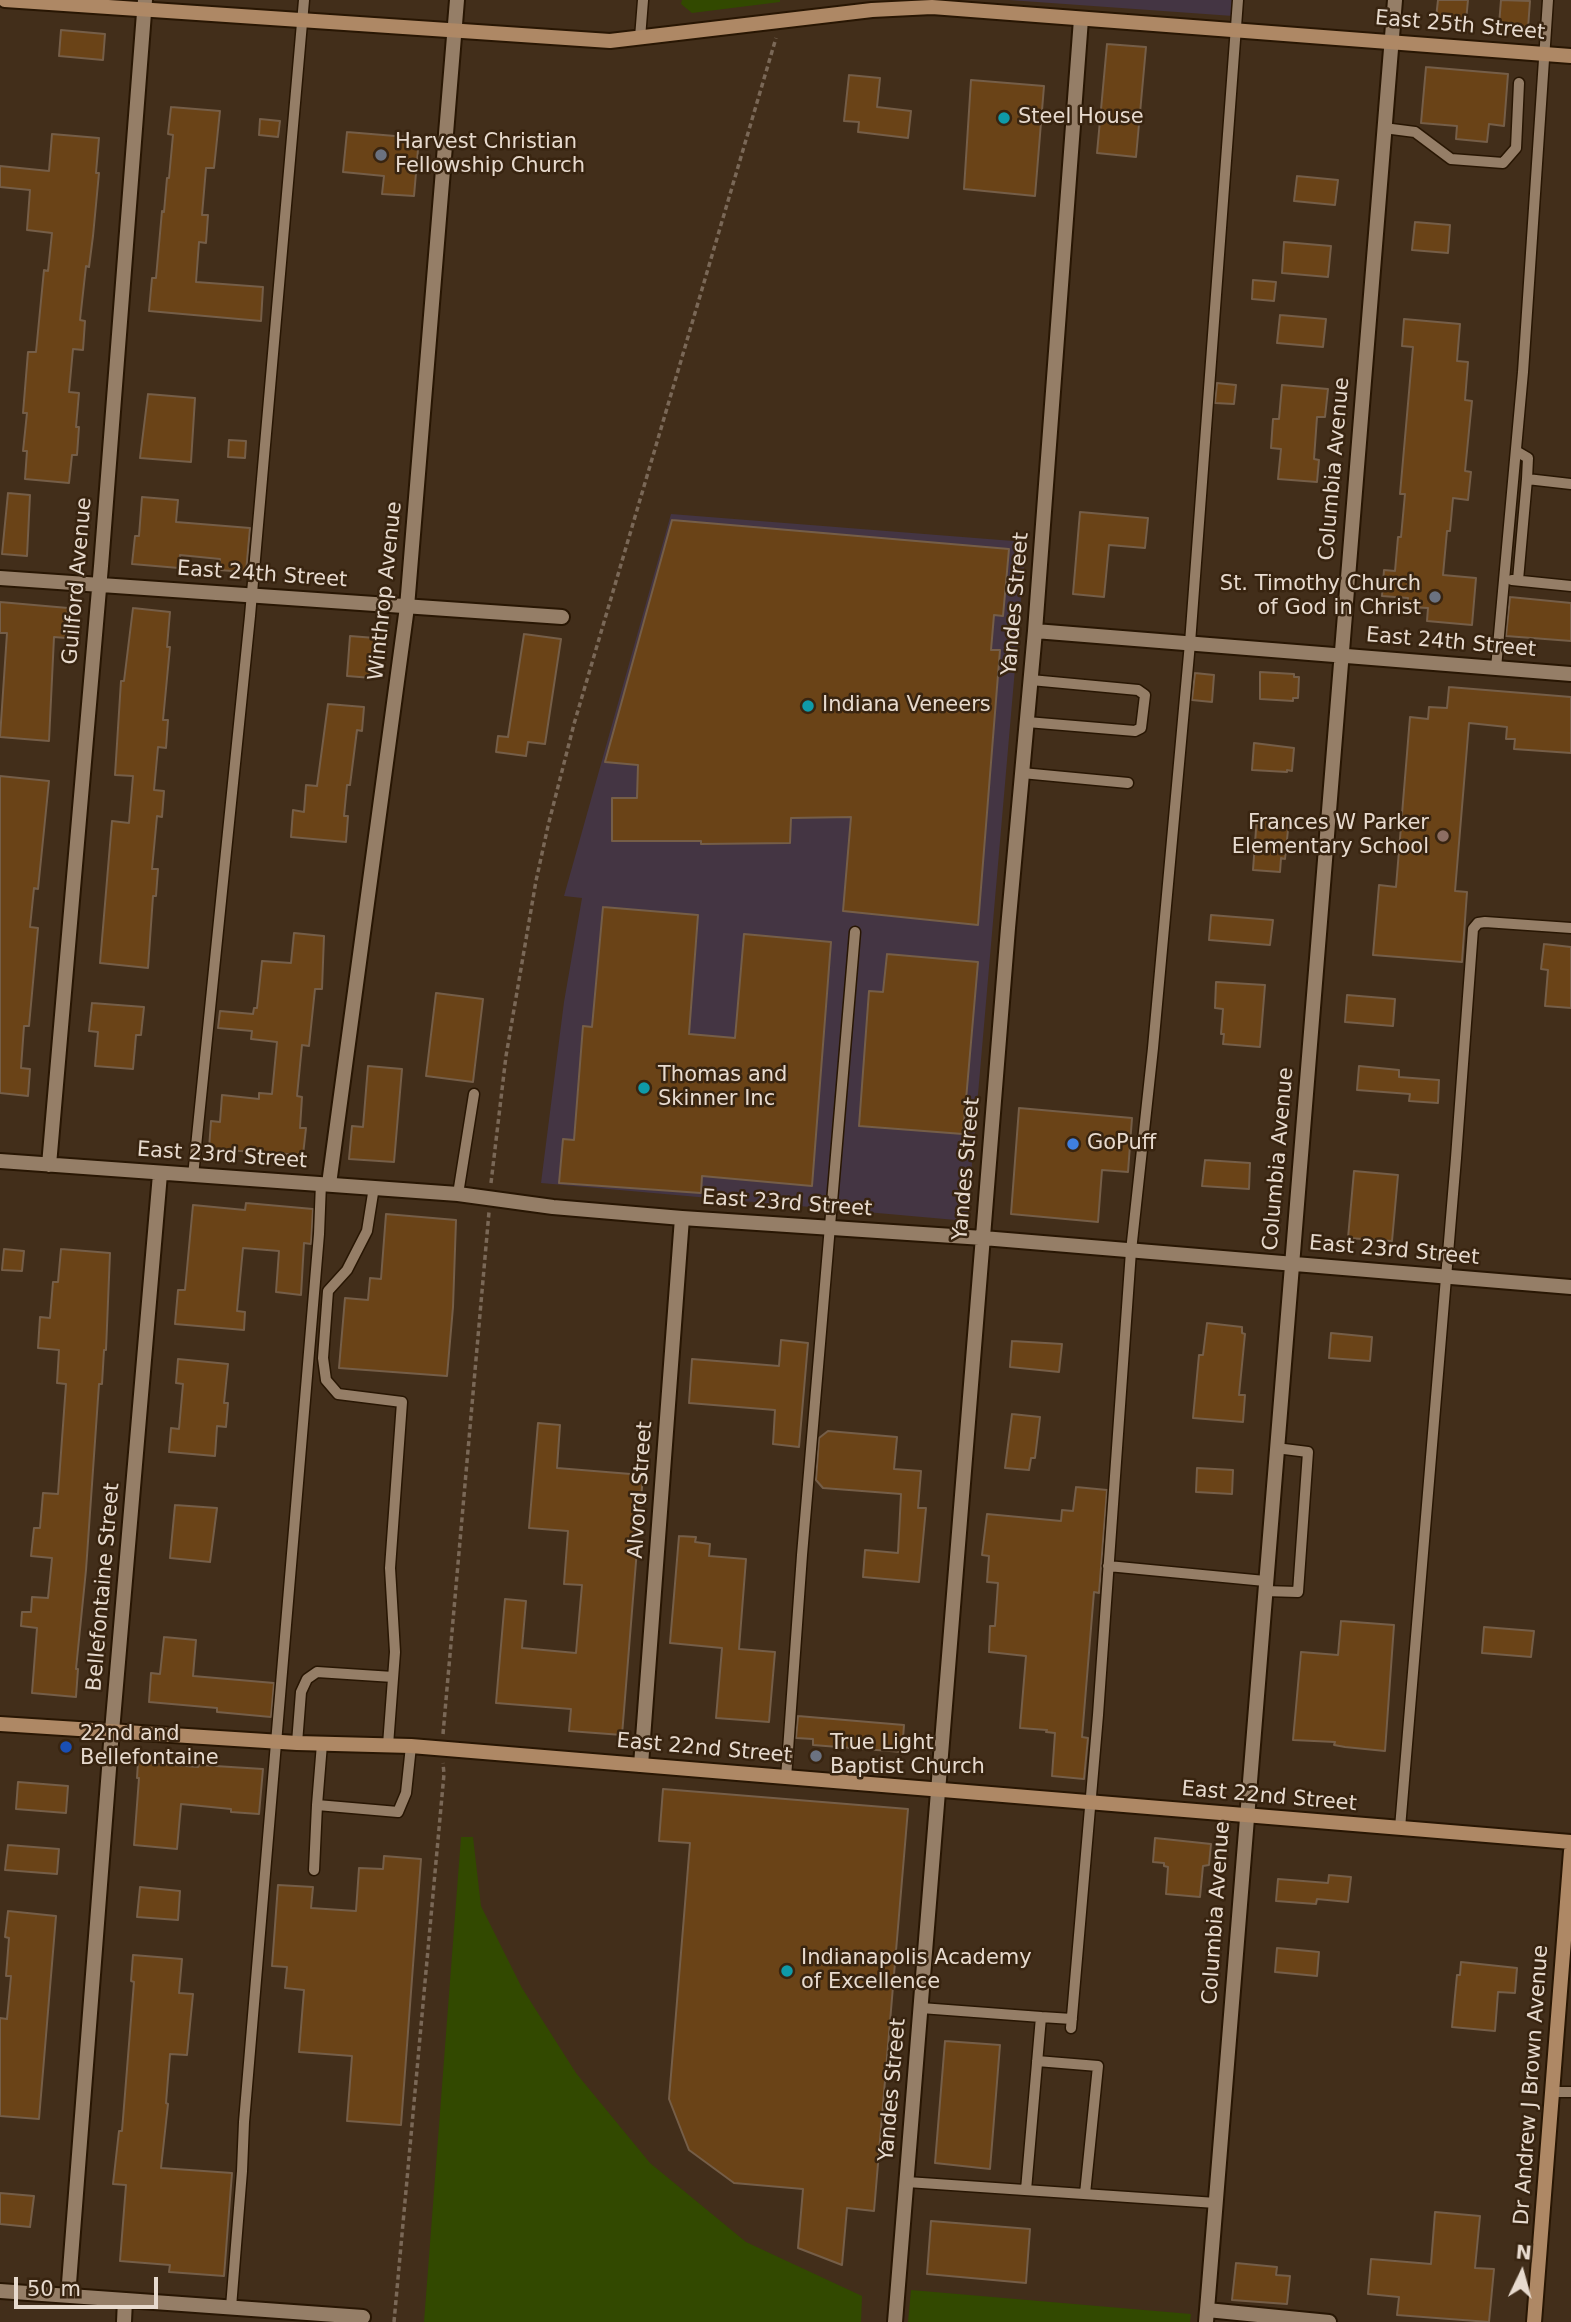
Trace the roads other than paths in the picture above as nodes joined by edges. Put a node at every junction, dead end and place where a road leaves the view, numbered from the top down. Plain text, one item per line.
1 (5, 0) edge
2 (304, 0) edge
3 (457, 0) edge
4 (643, 0) edge
5 (1238, 0) edge
6 (1395, 0) edge
7 (1548, 0) edge
8 (144, 5) edge
9 (1081, 19) junction
10 (302, 21) junction
11 (455, 31) junction
12 (1235, 31) junction
13 (640, 38) junction
14 (1391, 41) junction
15 (1542, 54) junction
16 (1571, 56) edge
17 (1519, 83) dead end
18 (1384, 128) junction
19 (1516, 451) junction
20 (1527, 479) junction
21 (1571, 484) edge
22 (0, 578) edge
23 (1504, 579) junction
24 (1518, 580) junction
25 (99, 585) junction
26 (1571, 586) edge
27 (252, 596) junction
28 (407, 607) junction
29 (562, 617) dead end
30 (1035, 631) junction
31 (1190, 643) junction
32 (1340, 656) junction
33 (1496, 668) junction
34 (1571, 674) edge
35 (1031, 680) junction
36 (1027, 722) junction
37 (1022, 773) junction
38 (1129, 783) dead end
39 (1571, 928) edge
40 (855, 932) dead end
41 (474, 1094) dead end
42 (0, 1161) edge
43 (49, 1165) junction
44 (160, 1174) junction
45 (194, 1176) junction
46 (325, 1184) junction
47 (373, 1187) junction
48 (458, 1194) junction
49 (682, 1218) junction
50 (829, 1228) junction
51 (983, 1238) junction
52 (1131, 1251) junction
53 (1291, 1264) junction
54 (1446, 1277) junction
55 (1571, 1287) edge
56 (1276, 1448) junction
57 (1108, 1566) junction
58 (1265, 1586) junction
59 (393, 1677) junction
60 (0, 1724) edge
61 (112, 1732) junction
62 (276, 1742) junction
63 (297, 1743) junction
64 (322, 1744) junction
65 (388, 1745) junction
66 (411, 1746) junction
67 (641, 1765) junction
68 (786, 1777) junction
69 (937, 1790) junction
70 (1090, 1804) junction
71 (317, 1805) junction
72 (1246, 1816) junction
73 (1400, 1828) junction
74 (1571, 1842) edge
75 (1571, 1851) edge
76 (314, 1870) dead end
77 (920, 2008) junction
78 (1041, 2017) junction
79 (1037, 2061) junction
80 (1552, 2092) junction
81 (1571, 2092) edge
82 (906, 2182) junction
83 (1026, 2190) junction
84 (1085, 2194) junction
85 (1216, 2203) junction
86 (0, 2291) edge
87 (68, 2296) junction
88 (125, 2300) junction
89 (231, 2307) junction
90 (265, 2316) edge
91 (1207, 2316) edge
92 (363, 2317) dead end
93 (124, 2322) edge
94 (895, 2322) edge
95 (1329, 2322) edge
96 (1534, 2322) edge

1 - 8 main road, East 25th Street
2 - 10 lane
3 - 11 street, Winthrop Avenue
4 - 13 lane
5 - 12 lane
6 - 14 street, Columbia Avenue
7 - 15 lane
8 - 10 main road, East 25th Street
8 - 25 street, Guilford Avenue
9 - 12 main road, East 25th Street
9 - 13 main road, East 25th Street
9 - 30 street, Yandes Street
10 - 11 main road, East 25th Street
10 - 27 lane
11 - 13 main road, East 25th Street
11 - 28 street, Winthrop Avenue
12 - 14 main road, East 25th Street
12 - 31 lane
14 - 15 main road, East 25th Street
14 - 18 street, Columbia Avenue
15 - 16 main road, East 25th Street
15 - 19 lane
17 - 18 lane
18 - 32 street, Columbia Avenue
19 - 20 lane
19 - 23 lane
20 - 21 lane
20 - 24 lane
22 - 25 street, East 24th Street
23 - 24 lane
23 - 33 lane
24 - 26 lane
25 - 27 street, East 24th Street
25 - 43 street, Guilford Avenue
27 - 28 street, East 24th Street
27 - 45 lane
28 - 29 street, East 24th Street
28 - 46 street, Winthrop Avenue
30 - 31 street, East 24th Street
30 - 35 street, Yandes Street
31 - 32 street, East 24th Street
31 - 52 lane
32 - 33 street, East 24th Street
32 - 53 street, Columbia Avenue
33 - 34 street, East 24th Street
35 - 36 street, Yandes Street
35 - 36 lane
36 - 37 street, Yandes Street
37 - 38 lane
37 - 51 street, Yandes Street
39 - 54 lane
40 - 50 lane
41 - 48 lane
42 - 43 street, East 23rd Street
43 - 44 street, East 23rd Street
44 - 45 street, East 23rd Street
44 - 61 street, Bellefontaine Street
45 - 46 street, East 23rd Street
46 - 47 street, East 23rd Street
46 - 62 lane
47 - 48 street, East 23rd Street
47 - 59 lane
48 - 49 street, East 23rd Street
49 - 50 street, East 23rd Street
49 - 67 street, Alvord Street
50 - 51 street, East 23rd Street
50 - 68 lane
51 - 52 street, East 23rd Street
51 - 69 street, Yandes Street
52 - 53 street, East 23rd Street
52 - 57 lane
53 - 54 street, East 23rd Street
53 - 56 street, Columbia Avenue
54 - 55 street, East 23rd Street
54 - 73 lane
56 - 58 street, Columbia Avenue
56 - 58 lane
57 - 58 lane
57 - 70 lane
58 - 72 street, Columbia Avenue
59 - 63 lane
59 - 65 lane
60 - 61 main road, East 22nd Street
61 - 62 main road, East 22nd Street
61 - 87 street, Bellefontaine Street
62 - 63 main road, East 22nd Street
62 - 89 lane
63 - 64 main road, East 22nd Street
64 - 65 main road, East 22nd Street
64 - 71 lane
65 - 66 main road, East 22nd Street
66 - 67 main road, East 22nd Street
66 - 71 lane
67 - 68 main road, East 22nd Street
68 - 69 main road, East 22nd Street
69 - 70 main road, East 22nd Street
69 - 77 street, Yandes Street
70 - 72 main road, East 22nd Street
70 - 78 lane
71 - 76 lane
72 - 73 main road, East 22nd Street
72 - 85 street, Columbia Avenue
73 - 74 main road, East 22nd Street
75 - 80 main road, Dr Andrew J Brown Avenue
77 - 78 lane
77 - 82 street, Yandes Street
78 - 79 lane
79 - 83 lane
79 - 84 lane
80 - 81 lane
80 - 96 main road, Dr Andrew J Brown Avenue
82 - 83 lane
82 - 94 street, Yandes Street
83 - 84 lane
84 - 85 lane
85 - 91 street, Columbia Avenue
86 - 87 street
87 - 88 street
88 - 89 street
88 - 93 street
89 - 90 street
90 - 92 street
91 - 95 street

